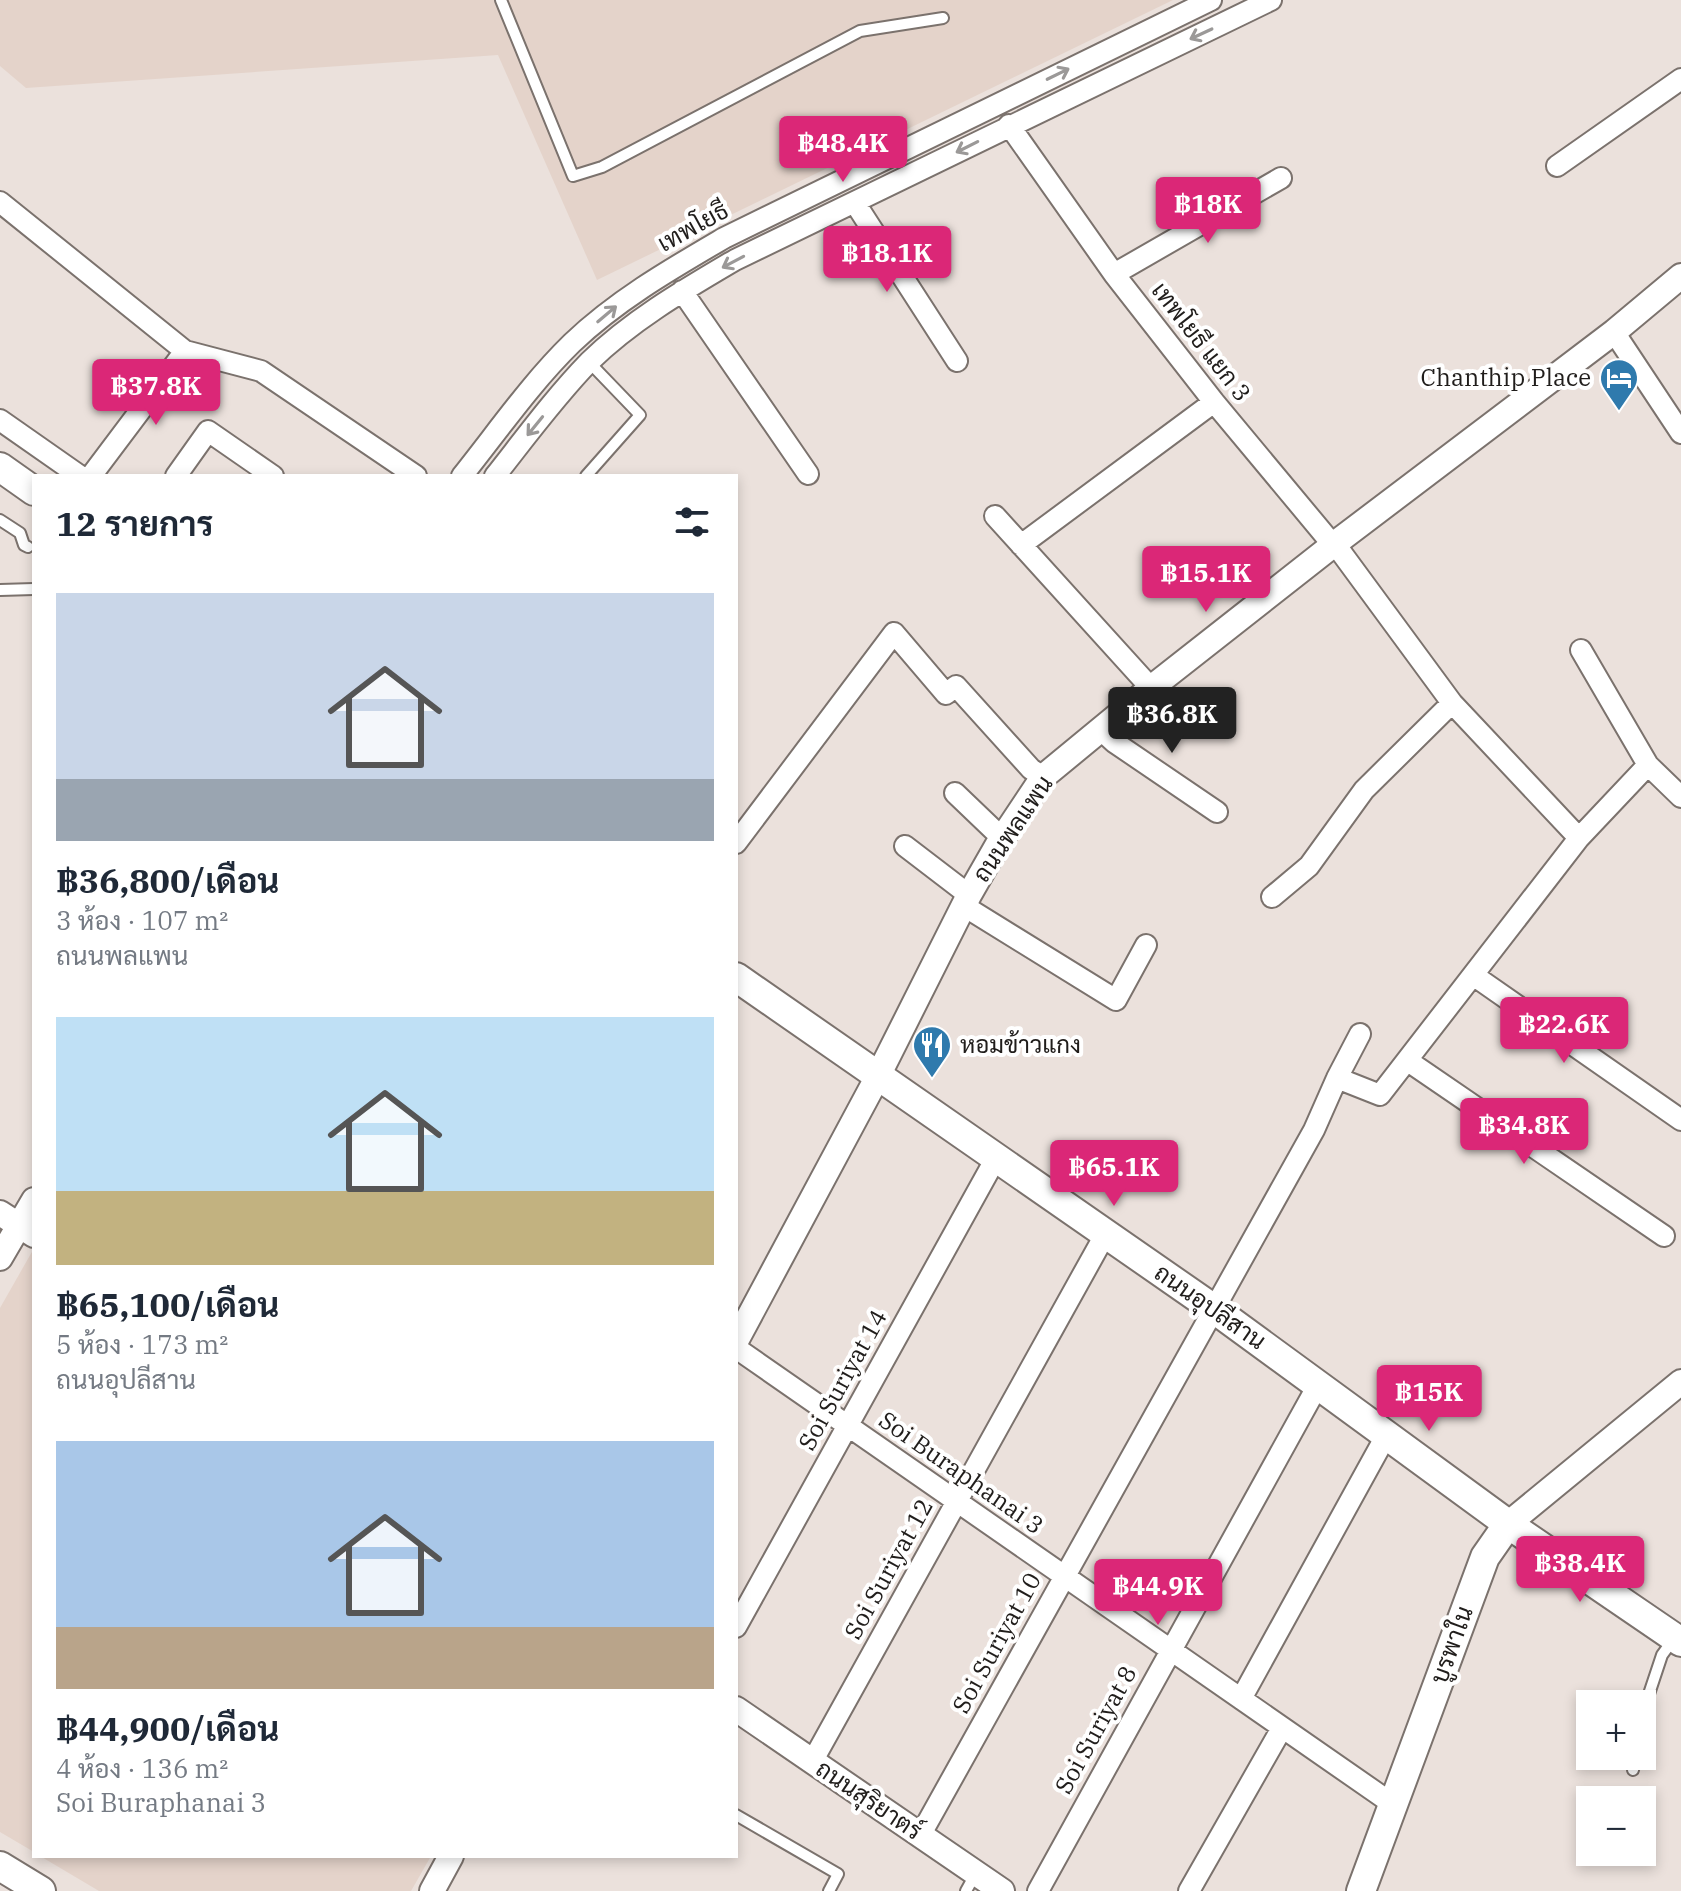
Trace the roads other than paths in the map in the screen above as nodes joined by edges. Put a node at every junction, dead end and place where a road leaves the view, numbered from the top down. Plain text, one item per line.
1 (501, 0) edge
2 (1211, 0) edge
3 (1271, 0) edge
4 (943, 18) dead end
5 (1110, 48) junction
6 (1120, 72) junction
7 (1681, 79) edge
8 (1009, 125) junction
9 (1557, 166) dead end
10 (1281, 178) dead end
11 (0, 202) edge
12 (855, 203) junction
13 (1114, 274) junction
14 (1681, 276) edge
15 (682, 291) junction
16 (1614, 332) junction
17 (572, 343) junction
18 (185, 351) junction
19 (957, 361) dead end
20 (589, 362) junction
21 (1214, 402) junction
22 (3, 430) edge
23 (1681, 433) edge
24 (0, 468) edge
25 (77, 474) edge
26 (93, 474) edge
27 (178, 474) edge
28 (270, 474) edge
29 (413, 474) edge
30 (464, 474) edge
31 (497, 474) edge
32 (588, 474) edge
33 (808, 474) dead end
34 (32, 490) edge
35 (995, 516) dead end
36 (0, 520) edge
37 (1334, 544) junction
38 (1021, 545) junction
39 (28, 547) dead end
40 (32, 589) edge
41 (0, 590) edge
42 (1581, 650) dead end
43 (1151, 688) junction
44 (1452, 703) junction
45 (1101, 730) junction
46 (1648, 765) junction
47 (1043, 777) junction
48 (955, 793) dead end
49 (1681, 797) edge
50 (1217, 812) dead end
51 (1002, 838) junction
52 (1579, 838) junction
53 (738, 840) edge
54 (905, 846) dead end
55 (1272, 897) dead end
56 (966, 901) junction
57 (1146, 945) dead end
58 (1473, 975) junction
59 (738, 978) edge
60 (1360, 1034) dead end
61 (1408, 1061) junction
62 (878, 1076) junction
63 (1337, 1078) junction
64 (1681, 1120) edge
65 (996, 1158) junction
66 (32, 1203) edge
67 (18, 1225) edge
68 (1106, 1233) junction
69 (1664, 1236) dead end
70 (0, 1258) edge
71 (1214, 1309) junction
72 (738, 1337) edge
73 (738, 1349) edge
74 (1681, 1382) edge
75 (1318, 1385) junction
76 (848, 1426) junction
77 (1387, 1434) junction
78 (956, 1501) junction
79 (1508, 1524) junction
80 (1064, 1577) junction
81 (738, 1623) edge
82 (1678, 1640) edge
83 (1170, 1650) junction
84 (1650, 1690) edge
85 (1241, 1699) junction
86 (738, 1710) edge
87 (1282, 1728) junction
88 (812, 1762) junction
89 (1394, 1805) junction
90 (738, 1816) edge
91 (921, 1834) junction
92 (450, 1858) edge
93 (0, 1866) edge
94 (971, 1882) edge
95 (41, 1891) edge
96 (432, 1891) edge
97 (829, 1891) edge
98 (1002, 1891) edge
99 (1038, 1891) edge
100 (1189, 1891) edge
101 (1361, 1891) edge

1 - 4 lane
2 - 5 street, เทพโยธี
3 -> 6 street, เทพโยธี
5 - 6 street
17 -> 5 street, เทพโยธี
6 - 8 street, เทพโยธี
7 - 9 street
8 -> 12 street, เทพโยธี
8 - 13 street, เทพโยธี แยก 3
10 - 13 street
11 - 18 street
12 -> 15 street, เทพโยธี
12 - 19 street
13 - 21 street, เทพโยธี แยก 3
14 - 16 street, ถนนพลแพน
15 - 20 street, เทพโยธี
15 - 33 street
16 - 23 street
16 - 37 street, ถนนพลแพน
17 - 20 street
17 - 30 street, เทพโยธี
18 - 26 street
18 - 29 street
20 -> 31 street, เทพโยธี
20 - 32 lane
21 - 37 street, เทพโยธี แยก 3
21 - 38 street
22 - 25 street
24 - 34 main road
27 - 28 street
35 - 38 street
36 - 39 lane
37 - 43 street, ถนนพลแพน
37 - 44 street, เทพโยธี แยก 3
38 - 43 street
40 - 41 lane
42 - 46 street
43 - 45 street, ถนนพลแพน
44 - 52 street, เทพโยธี แยก 3
44 - 55 street
45 - 47 street, ถนนพลแพน
45 - 50 street
46 - 49 street
46 - 52 street
47 - 51 street, ถนนพลแพน
47 - 53 street
48 - 51 street
51 - 56 street, ถนนพลแพน
52 - 58 street
54 - 56 street
56 - 57 street
56 - 62 street, ถนนพลแพน
58 - 61 street
58 - 64 street
59 - 62 main road, ถนนอุปลีสาน
60 - 63 street, Soi Suriyat 10
61 - 63 street
61 - 69 street
62 - 65 main road, ถนนอุปลีสาน
62 - 72 street, ถนนพลแพน
63 - 71 street, Soi Suriyat 10
65 - 68 main road, ถนนอุปลีสาน
65 - 76 street, Soi Suriyat 14
66 - 67 street
67 - 70 street
68 - 71 main road, ถนนอุปลีสาน
68 - 78 street, Soi Suriyat 12
71 - 75 main road, ถนนอุปลีสาน
71 - 80 street, Soi Suriyat 10
73 - 76 street, Soi Buraphanai 3
74 - 79 street, บูรพาใน
75 - 77 main road, ถนนอุปลีสาน
75 - 83 street, Soi Suriyat 8
76 - 78 street, Soi Buraphanai 3
76 - 81 street, Soi Suriyat 14
77 - 79 main road, ถนนอุปลีสาน
77 - 85 street
78 - 80 street, Soi Buraphanai 3
78 - 88 street, Soi Suriyat 12
79 - 82 main road, ถนนอุปลีสาน
79 - 89 main road, บูรพาใน
80 - 83 street, Soi Buraphanai 3
80 - 91 street, Soi Suriyat 10
82 - 84 lane
83 - 85 street, Soi Buraphanai 3
83 - 99 street, Soi Suriyat 8
85 - 87 street, Soi Buraphanai 3
86 - 88 street, ถนนสุริยาตร์
87 - 89 street, Soi Buraphanai 3
87 - 100 street
88 - 91 street, ถนนสุริยาตร์
89 - 101 main road, บูรพาใน
90 - 97 lane
91 - 94 street, ถนนสุริยาตร์
92 - 96 street
93 - 95 main road
94 - 98 street, ถนนสุริยาตร์

